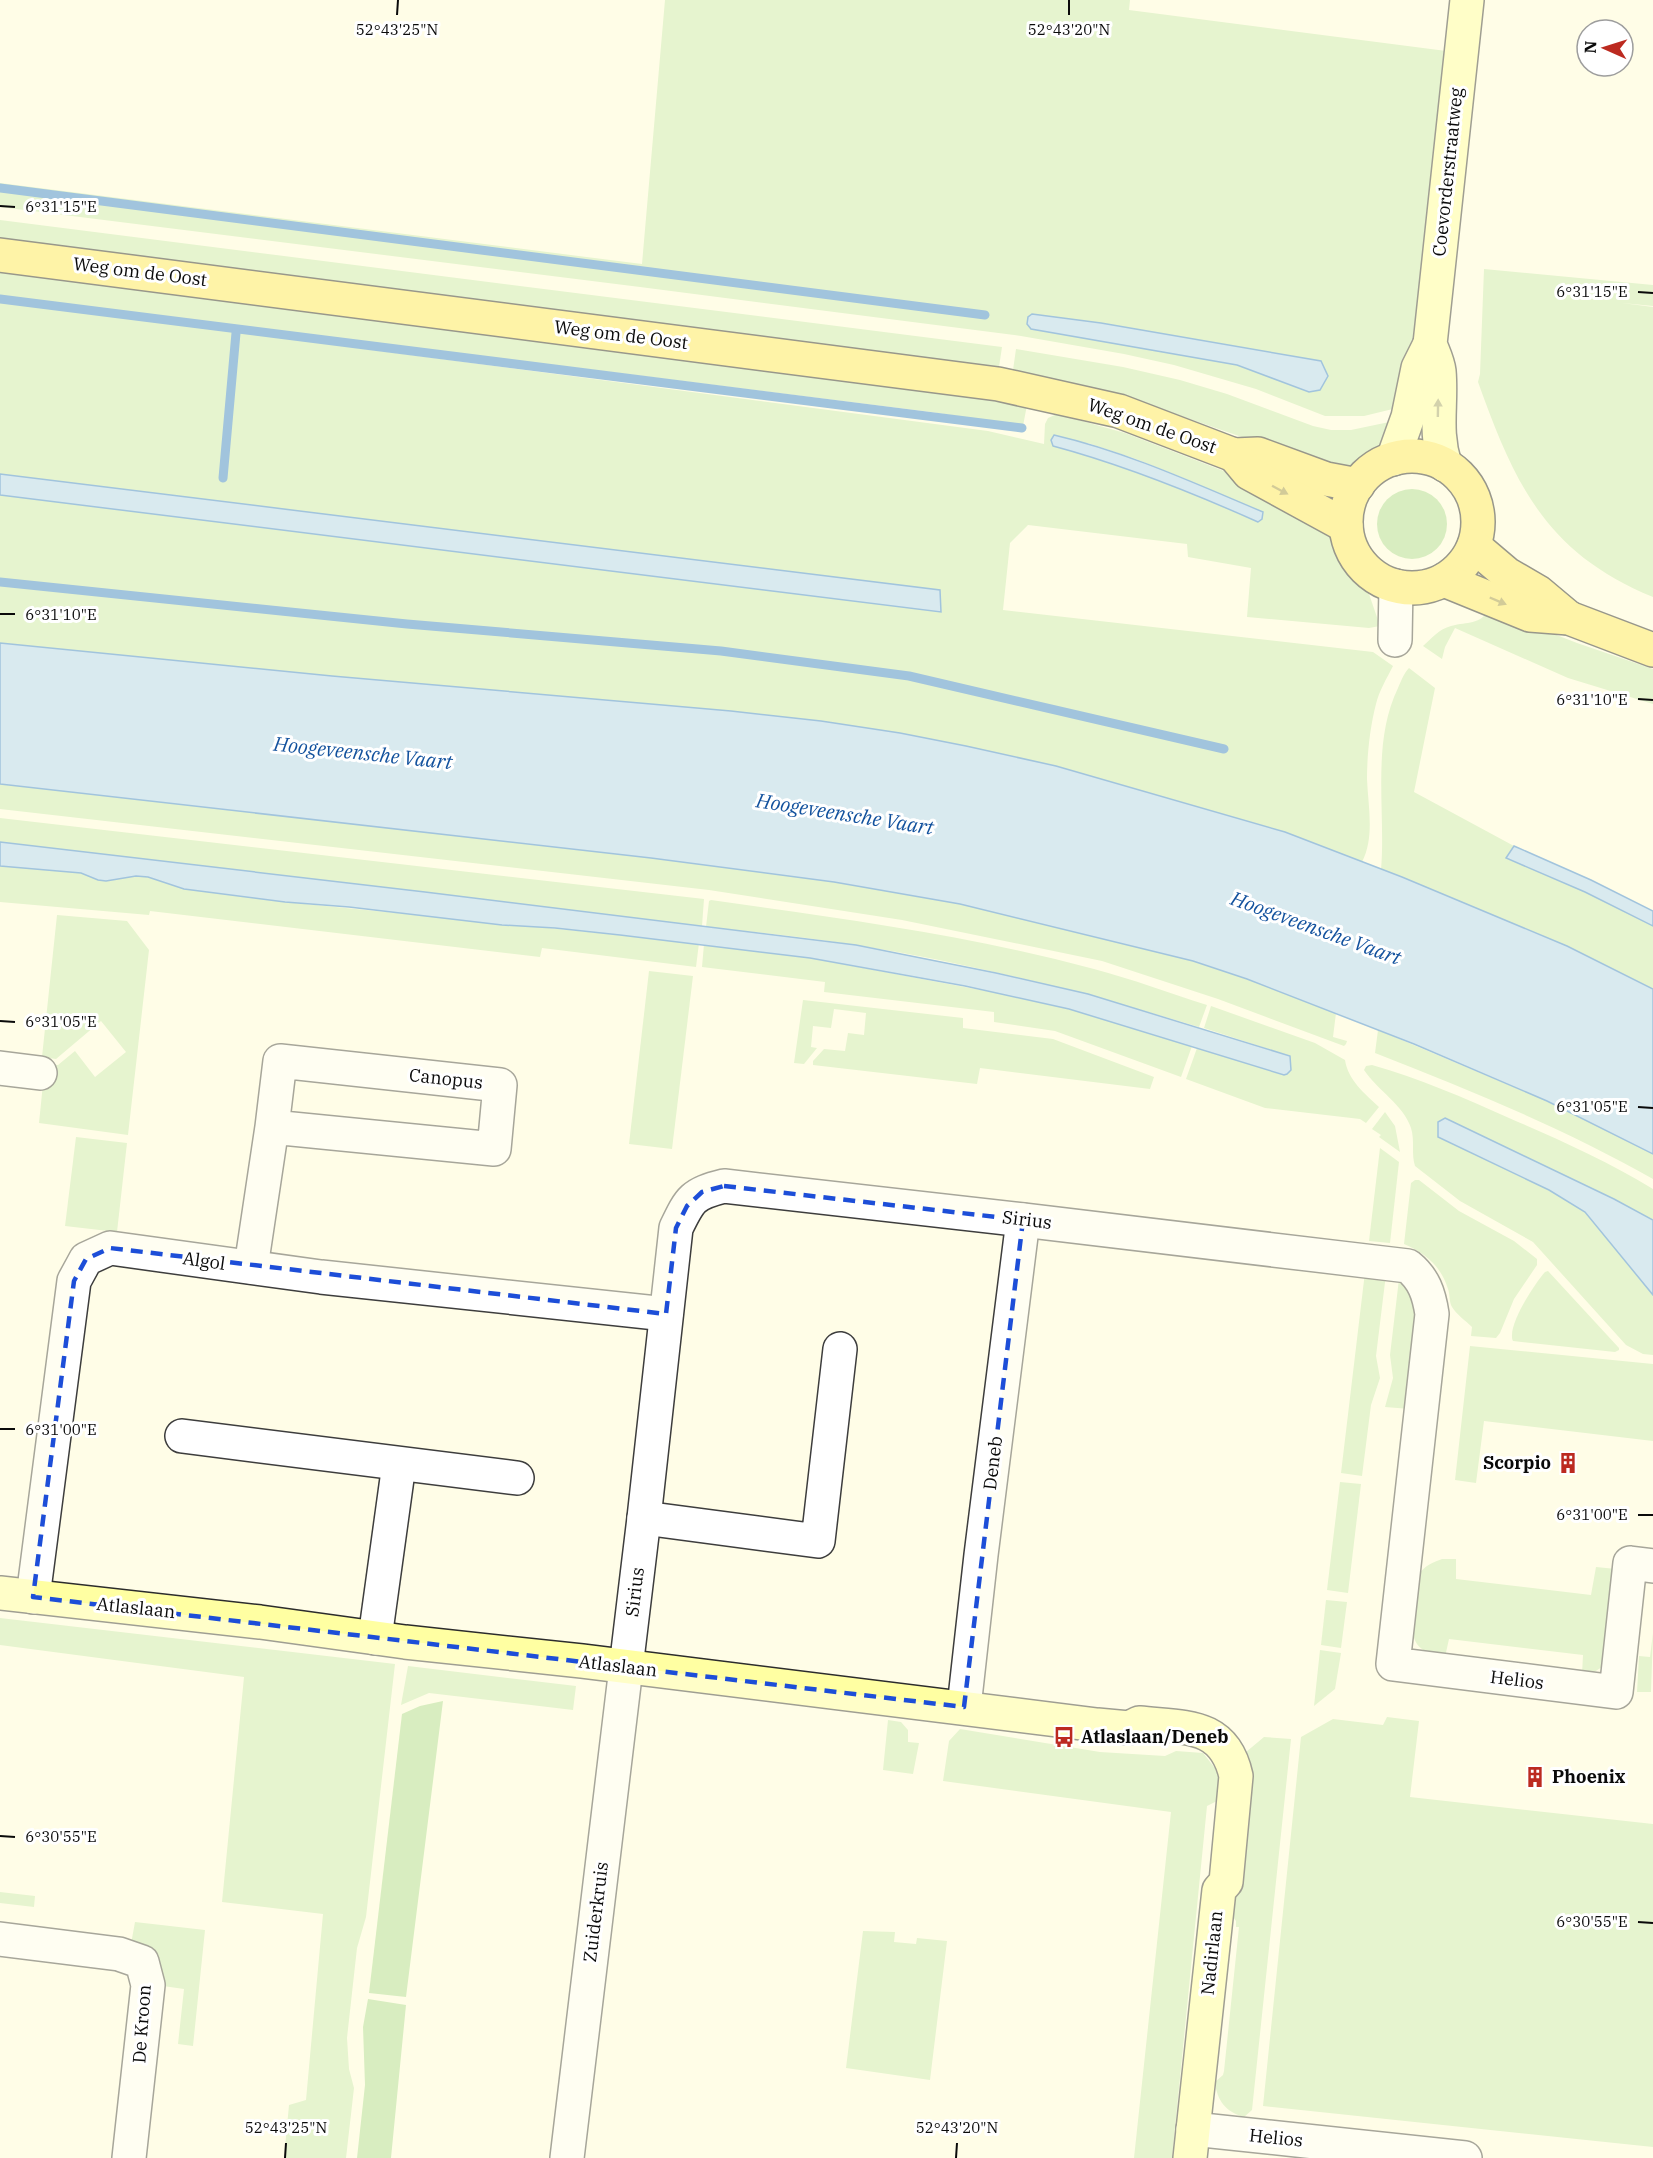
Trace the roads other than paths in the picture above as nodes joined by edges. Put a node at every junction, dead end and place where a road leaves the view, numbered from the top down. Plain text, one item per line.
1 (1467, 0) edge
2 (0, 255) edge
3 (1430, 344) junction
4 (1234, 455) junction
5 (1394, 459) junction
6 (1445, 465) junction
7 (1358, 485) junction
8 (1346, 526) junction
9 (1474, 546) junction
10 (1444, 580) junction
11 (1396, 586) junction
12 (1569, 618) junction
13 (1395, 639) dead end
14 (1653, 650) edge
15 (0, 1068) edge
16 (40, 1073) dead end
17 (272, 1127) junction
18 (1023, 1220) junction
19 (251, 1267) junction
20 (666, 1314) junction
21 (840, 1349) dead end
22 (182, 1436) dead end
23 (399, 1464) junction
24 (517, 1478) dead end
25 (644, 1518) junction
26 (1407, 1538) joint
27 (1653, 1566) edge
28 (0, 1593) edge
29 (33, 1597) junction
30 (375, 1638) junction
31 (626, 1666) junction
32 (964, 1707) junction
33 (1228, 1752) joint
34 (0, 1939) edge
35 (1192, 2143) edge
36 (129, 2158) edge
37 (567, 2158) edge
38 (1465, 2158) edge

1 - 3 street, Coevorderstraatweg
2 - 4 main road, Weg om de Oost
3 - 5 street, Coevorderstraatweg
6 -> 3 street, Coevorderstraatweg
4 - 7 main road, Weg om de Oost
4 -> 8 main road, Weg om de Oost
5 - 6 main road
5 - 7 main road
6 - 9 main road
7 - 8 main road
8 - 11 main road
9 - 10 main road
9 - 12 main road
10 - 11 main road
10 -> 12 main road
11 - 13 street
12 - 14 main road
15 - 16 street
17 - 17 street, Canopus
17 - 19 street, Canopus
18 - 20 street, Sirius
18 - 26 street, Sirius
18 - 32 street, Deneb
19 - 20 street, Algol
19 - 29 street, Algol
20 - 25 street, Sirius
21 - 25 street
22 - 23 street
23 - 24 street
23 - 30 street
25 - 31 street, Sirius
26 - 27 street, Helios
28 - 29 street, Atlaslaan
29 - 30 street, Atlaslaan
30 - 31 street, Atlaslaan
31 - 32 street, Atlaslaan
31 - 37 street, Zuiderkruis
32 - 33 street, Atlaslaan
33 - 35 street, Nadirlaan
34 - 36 street, De Kroon
35 - 38 street, Helios

